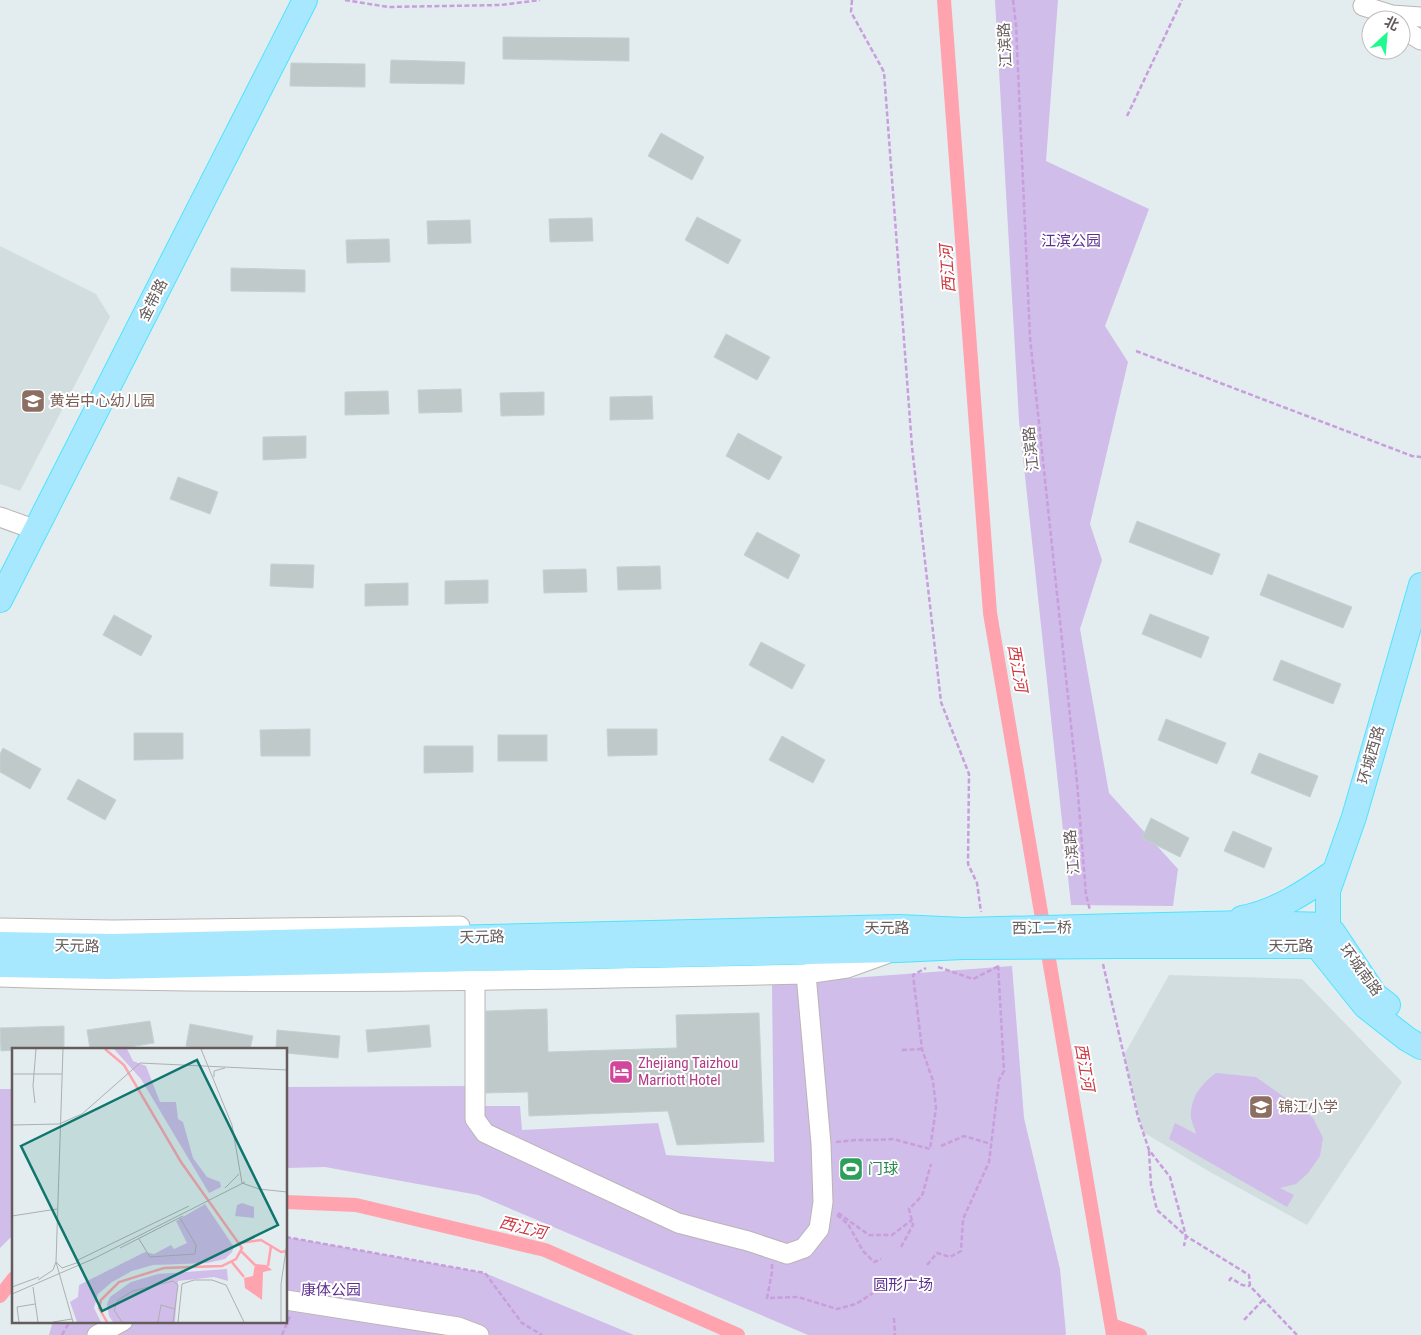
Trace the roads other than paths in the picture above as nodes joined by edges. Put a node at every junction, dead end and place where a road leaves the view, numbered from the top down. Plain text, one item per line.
1 (305, 0) edge
2 (1358, 3) edge
3 (1370, 10) edge
4 (1421, 17) edge
5 (0, 517) edge
6 (36, 530) junction
7 (1421, 585) edge
8 (0, 600) edge
9 (1334, 872) junction
10 (1196, 925) junction
11 (1328, 925) junction
12 (899, 938) junction
13 (963, 938) joint
14 (3, 939) edge
15 (1115, 944) junction
16 (1317, 946) junction
17 (1342, 946) junction
18 (0, 965) edge
19 (806, 974) junction
20 (0, 976) edge
21 (474, 981) junction
22 (1421, 1030) edge
23 (1421, 1047) edge
24 (289, 1301) edge
25 (121, 1322) edge
26 (97, 1335) edge
27 (479, 1335) edge

1 - 6 main road, 金带路
2 - 3 street
2 - 4 street
5 - 6 street
6 - 8 main road, 金带路
7 - 9 main road, 环城西路
9 - 10 main road
9 - 11 main road, 环城西路
10 - 11 main road, 天元路
10 - 15 main road, 天元路
11 - 16 main road
11 - 17 main road, 环城南路
12 - 13 main road, 天元路
12 - 14 main road, 天元路
12 - 18 main road, 天元路
12 - 19 street
13 - 15 main road, 西江二桥, bridge
15 - 16 main road, 天元路
16 - 17 main road, 天元路
16 - 23 main road
17 - 22 main road, 环城南路
19 - 21 street
19 - 21 street
20 - 21 street
24 - 27 street
25 - 26 street

